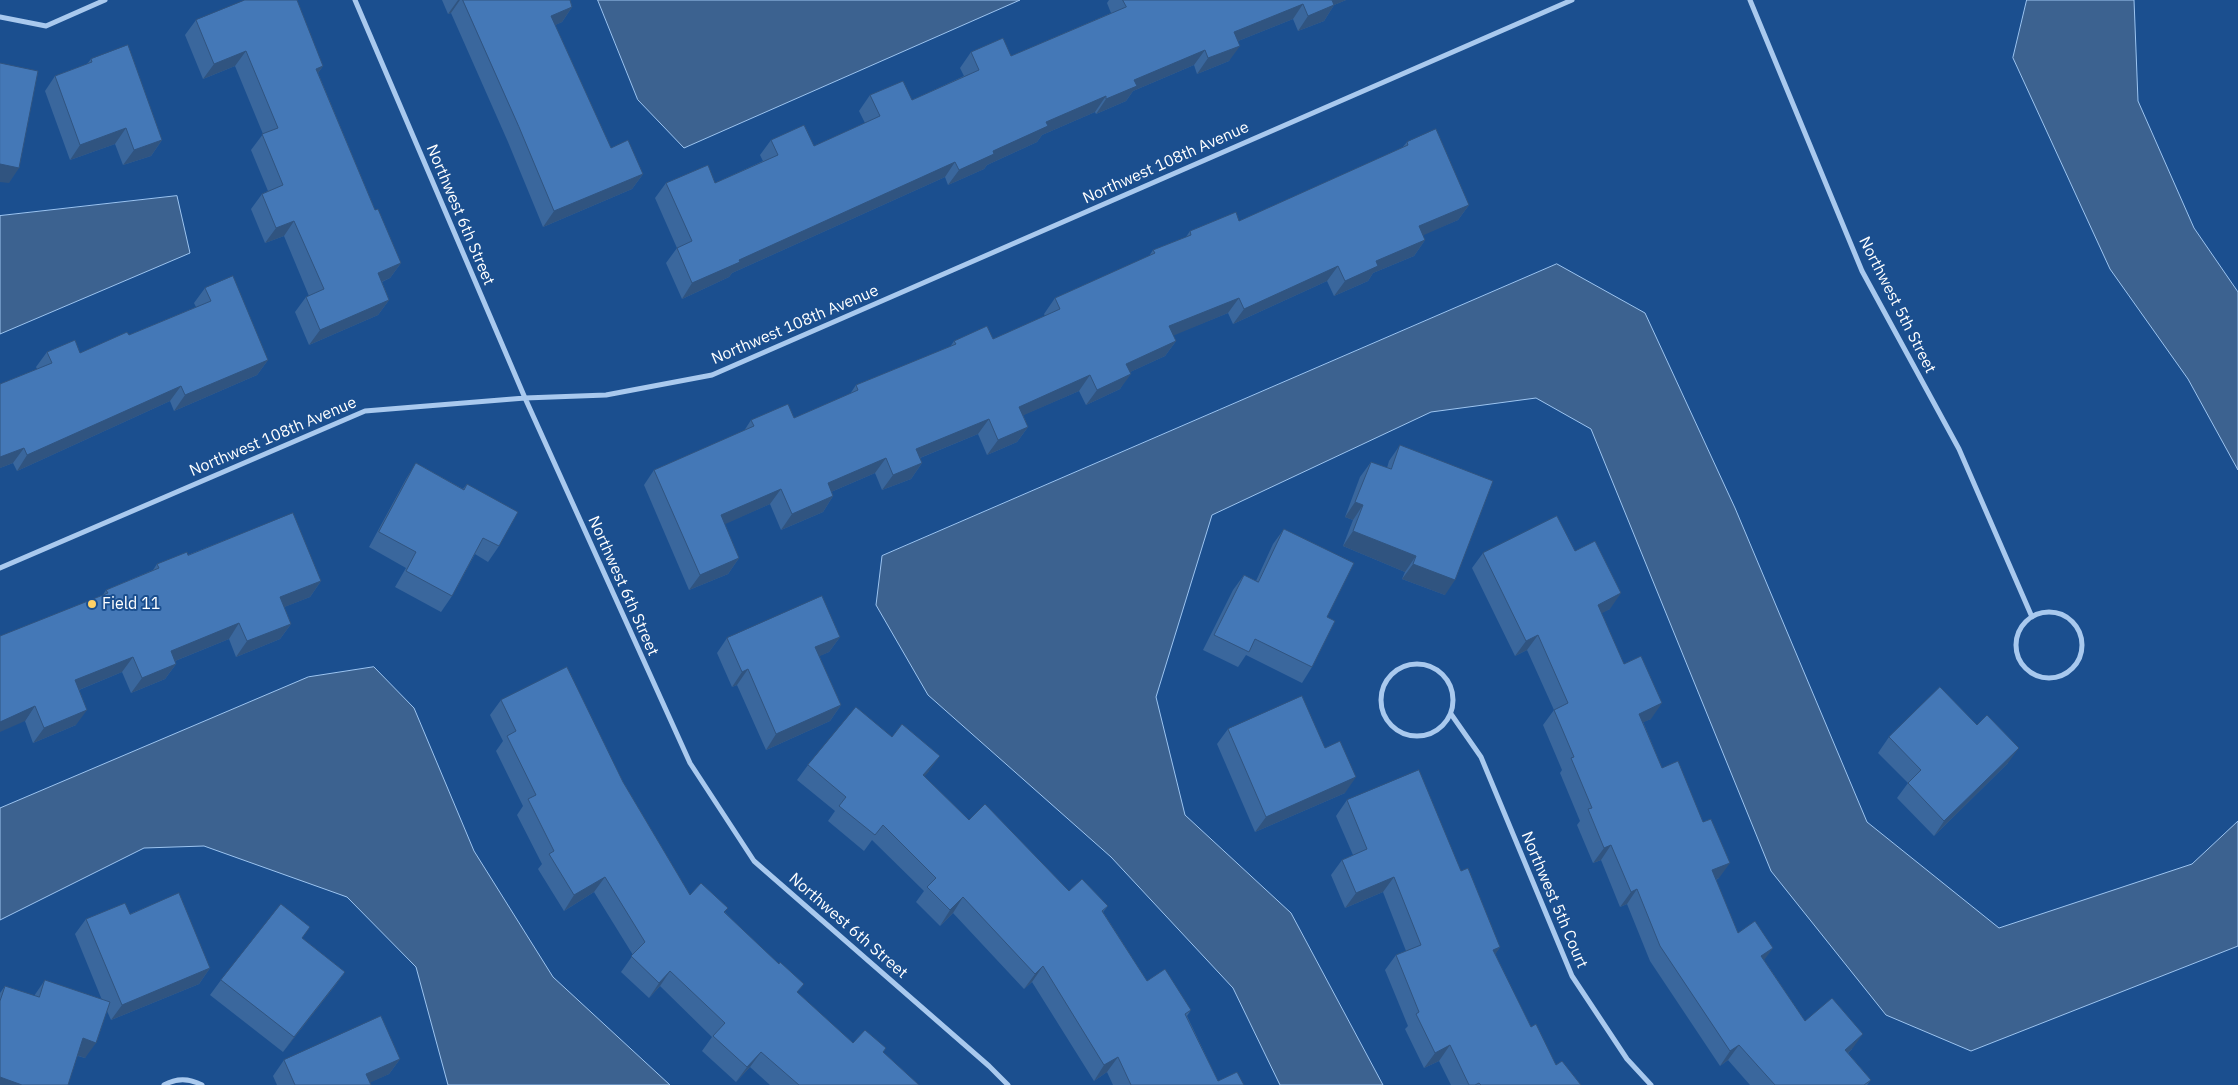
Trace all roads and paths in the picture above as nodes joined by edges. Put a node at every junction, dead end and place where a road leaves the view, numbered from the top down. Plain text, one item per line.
1 (105, 0) edge
2 (355, 0) edge
3 (1572, 0) edge
4 (1750, 0) edge
5 (0, 17) edge
6 (525, 398) junction
7 (0, 568) edge
8 (2032, 617) junction
9 (1451, 714) junction
10 (164, 1085) edge
11 (202, 1085) edge
12 (1008, 1085) edge
13 (1651, 1085) edge

1 - 5 street
2 - 6 street, Northwest 6th Street
3 - 6 street, Northwest 108th Avenue
4 - 8 street, Northwest 5th Street
6 - 7 street, Northwest 108th Avenue
6 - 12 street, Northwest 6th Street
8 - 8 street
9 - 9 street
9 - 13 street, Northwest 5th Court
10 - 11 street

